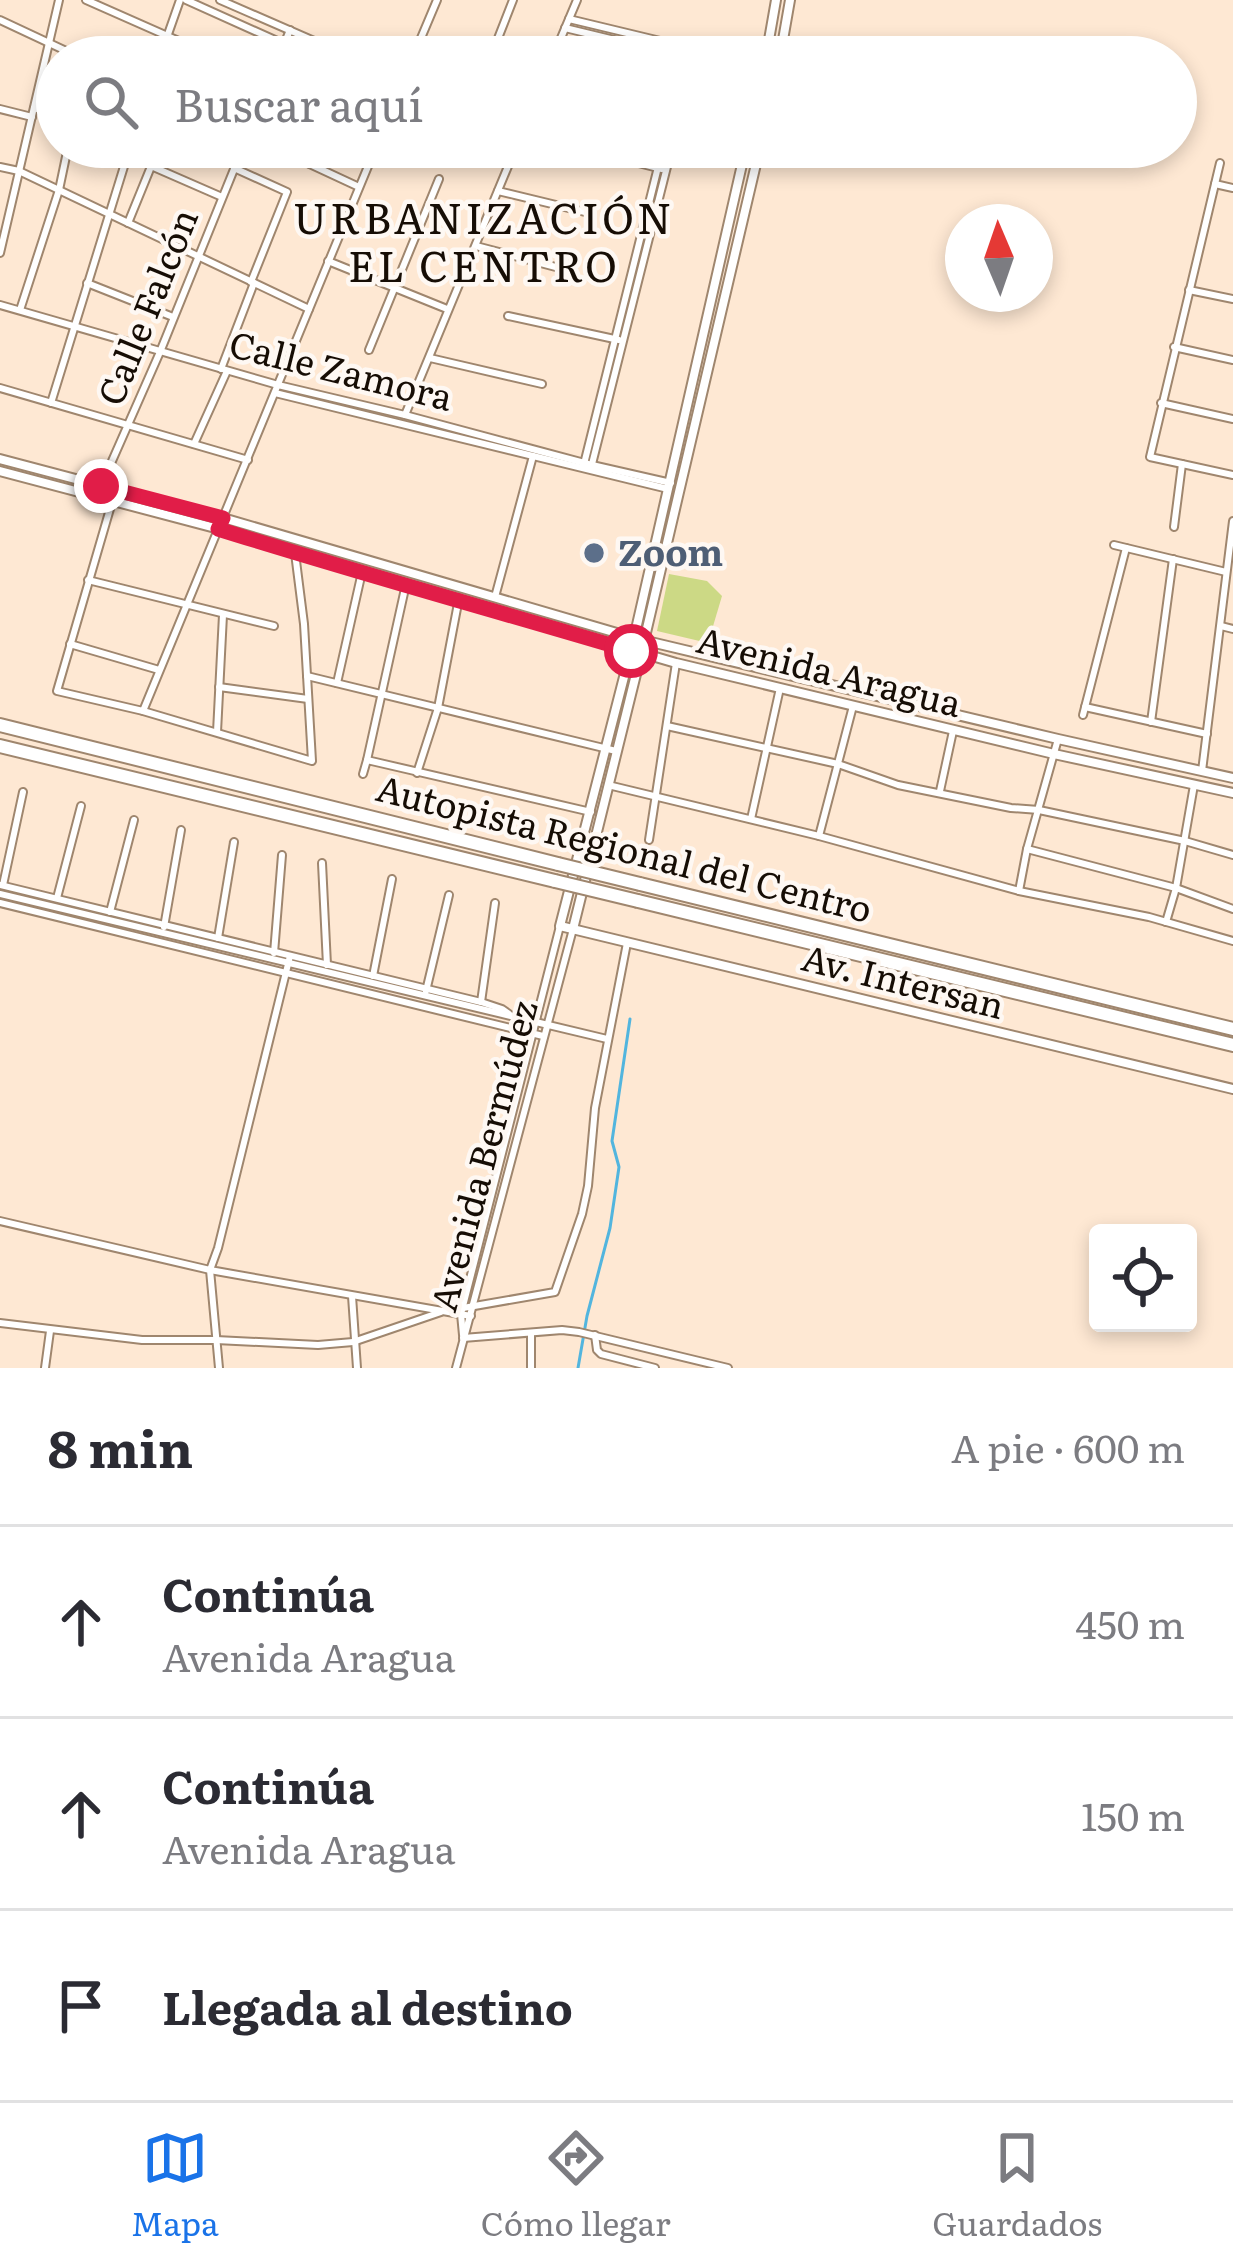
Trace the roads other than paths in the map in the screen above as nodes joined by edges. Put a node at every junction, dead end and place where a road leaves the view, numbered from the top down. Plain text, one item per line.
1 (59, 0) edge
2 (86, 0) edge
3 (183, 0) edge
4 (437, 0) edge
5 (513, 0) edge
6 (578, 0) edge
7 (776, 0) edge
8 (790, 0) edge
9 (224, 1) edge
10 (0, 20) edge
11 (567, 24) junction
12 (290, 30) junction
13 (166, 35) joint
14 (51, 36) edge
15 (264, 36) edge
16 (288, 36) edge
17 (304, 36) edge
18 (422, 36) edge
19 (499, 36) edge
20 (562, 36) edge
21 (618, 36) edge
22 (770, 36) edge
23 (784, 36) edge
24 (36, 38) edge
25 (36, 99) edge
26 (0, 109) edge
27 (33, 112) junction
28 (36, 112) edge
29 (1220, 163) dead end
30 (0, 166) edge
31 (64, 168) edge
32 (123, 168) edge
33 (151, 168) edge
34 (157, 168) edge
35 (234, 168) joint
36 (319, 168) edge
37 (367, 168) edge
38 (508, 168) edge
39 (658, 168) edge
40 (741, 168) edge
41 (755, 168) edge
42 (662, 169) joint
43 (19, 171) junction
44 (440, 179) dead end
45 (1215, 184) junction
46 (359, 187) junction
47 (1233, 188) edge
48 (59, 190) junction
49 (499, 191) junction
50 (222, 197) junction
51 (585, 212) dead end
52 (108, 214) junction
53 (3, 223) edge
54 (128, 223) junction
55 (476, 246) junction
56 (0, 253) edge
57 (197, 256) junction
58 (328, 261) junction
59 (567, 270) dead end
60 (253, 282) junction
61 (87, 284) junction
62 (394, 289) junction
63 (1189, 290) junction
64 (1233, 299) edge
65 (0, 305) edge
66 (309, 309) junction
67 (448, 309) junction
68 (20, 310) junction
69 (508, 316) dead end
70 (174, 317) junction
71 (74, 326) junction
72 (619, 340) junction
73 (1174, 347) junction
74 (369, 350) dead end
75 (160, 352) junction
76 (699, 355) junction
77 (430, 358) junction
78 (711, 358) junction
79 (1233, 360) edge
80 (224, 370) junction
81 (542, 384) dead end
82 (0, 388) edge
83 (276, 389) junction
84 (51, 403) junction
85 (1161, 403) junction
86 (405, 415) junction
87 (1233, 419) edge
88 (129, 424) junction
89 (402, 425) junction
90 (194, 444) junction
91 (534, 454) junction
92 (0, 459) edge
93 (248, 460) junction
94 (1182, 464) junction
95 (587, 467) junction
96 (0, 471) edge
97 (1233, 475) edge
98 (101, 486) junction
99 (670, 486) junction
100 (112, 502) junction
101 (223, 518) junction
102 (1233, 521) edge
103 (1174, 527) dead end
104 (218, 529) junction
105 (1114, 545) dead end
106 (1126, 548) junction
107 (295, 553) junction
108 (1173, 559) junction
109 (362, 572) junction
110 (1226, 572) junction
111 (88, 580) junction
112 (406, 584) junction
113 (495, 597) junction
114 (458, 598) junction
115 (187, 605) junction
116 (223, 615) junction
117 (274, 626) dead end
118 (1220, 626) junction
119 (1233, 629) edge
120 (639, 639) junction
121 (70, 644) junction
122 (636, 652) junction
123 (676, 663) junction
124 (160, 670) junction
125 (307, 676) junction
126 (337, 683) junction
127 (219, 687) junction
128 (780, 688) junction
129 (382, 694) junction
130 (308, 699) junction
131 (853, 706) junction
132 (438, 708) junction
133 (143, 711) junction
134 (1151, 722) junction
135 (0, 725) edge
136 (667, 726) junction
137 (953, 730) junction
138 (217, 733) junction
139 (1208, 734) junction
140 (1058, 740) junction
141 (0, 746) edge
142 (767, 748) junction
143 (612, 750) junction
144 (1054, 754) junction
145 (367, 760) junction
146 (838, 764) junction
147 (1202, 771) junction
148 (417, 773) junction
149 (363, 774) dead end
150 (1233, 778) edge
151 (607, 785) junction
152 (1195, 785) junction
153 (23, 792) dead end
154 (939, 793) junction
155 (1233, 793) edge
156 (657, 795) junction
157 (81, 806) dead end
158 (1040, 810) junction
159 (591, 812) junction
160 (751, 819) junction
161 (134, 820) dead end
162 (181, 830) dead end
163 (819, 836) junction
164 (649, 839) dead end
165 (1185, 841) junction
166 (234, 842) dead end
167 (1027, 849) junction
168 (282, 854) dead end
169 (1233, 855) edge
170 (322, 863) dead end
171 (392, 879) dead end
172 (1176, 888) junction
173 (1019, 891) junction
174 (1, 892) edge
175 (449, 895) dead end
176 (57, 898) junction
177 (495, 902) dead end
178 (1233, 909) edge
179 (110, 912) junction
180 (1166, 922) junction
181 (560, 926) junction
182 (163, 929) junction
183 (573, 929) junction
184 (218, 938) junction
185 (1233, 941) edge
186 (627, 943) junction
187 (273, 960) junction
188 (288, 964) junction
189 (327, 965) junction
190 (373, 976) junction
191 (425, 993) junction
192 (481, 1002) junction
193 (511, 1017) junction
194 (534, 1023) junction
195 (546, 1024) junction
196 (1233, 1029) edge
197 (531, 1033) junction
198 (543, 1036) junction
199 (607, 1039) junction
200 (1233, 1046) edge
201 (1233, 1089) edge
202 (0, 1221) edge
203 (210, 1270) junction
204 (352, 1296) junction
205 (475, 1306) junction
206 (445, 1311) junction
207 (465, 1313) junction
208 (0, 1323) edge
209 (50, 1331) junction
210 (587, 1333) junction
211 (531, 1334) junction
212 (464, 1338) junction
213 (216, 1340) junction
214 (353, 1342) junction
215 (698, 1364) edge
216 (45, 1368) edge
217 (218, 1368) edge
218 (357, 1368) edge
219 (457, 1368) edge
220 (531, 1368) edge
221 (655, 1368) edge
222 (728, 1368) edge

1 - 14 street
2 - 13 street
3 - 13 street
3 - 15 street
4 - 18 street
5 - 19 street
6 - 11 street
7 - 22 street
8 - 23 street
9 - 12 street
10 - 24 street
11 - 20 street
11 - 21 street
12 - 16 street
12 - 17 street
25 - 27 street
26 - 27 street
27 - 28 street
27 - 43 street
29 - 45 street
30 - 43 street
31 - 48 street
32 - 52 street
33 - 54 street
34 - 50 street
35 - 50 street, Calle Falcón
35 - 60 street
36 - 46 street
37 - 46 street
38 - 49 street
39 - 42 street
40 - 76 street, Avenida Bermúdez
41 - 78 street, Avenida Bermúdez
42 - 72 street
43 - 48 street
43 - 53 street
44 - 62 street
45 - 47 street
45 - 63 street
46 - 58 street
48 - 52 street
48 - 68 street
49 - 51 street
49 - 55 street
50 - 57 street, Calle Falcón
52 - 54 street
52 - 61 street
53 - 56 street
54 - 57 street
55 - 59 street
55 - 67 street
57 - 60 street
57 - 70 street, Calle Falcón
58 - 62 street
58 - 66 street
60 - 66 street
60 - 80 street
61 - 70 street
61 - 71 street
62 - 67 street
62 - 74 street
63 - 64 street
63 - 73 street
65 - 68 street, Calle Zamora
66 - 83 street
67 - 77 street
68 - 71 street, Calle Zamora
69 - 72 street
70 - 75 street, Calle Falcón
71 - 75 street, Calle Zamora
71 - 84 street
72 - 95 street
73 - 79 street
73 - 85 street
75 - 80 street, Calle Zamora
75 - 88 street, Calle Falcón
76 - 78 street
76 - 99 street, Avenida Bermúdez
77 - 81 street
77 - 86 street
78 - 120 street, Avenida Bermúdez
80 - 83 street, Calle Zamora
80 - 90 street
82 - 84 street
83 - 86 street, Calle Zamora
83 - 89 street, Calle Zamora
83 - 93 street
84 - 88 street
85 - 87 street
85 - 94 street
86 - 89 street
86 - 91 street, Calle Zamora
88 - 90 street
88 - 98 street, Calle Falcón
89 - 91 street, Calle Zamora
90 - 93 street
91 - 95 street, Calle Zamora
91 - 113 street
92 - 98 street, Avenida Aragua
93 - 101 street
94 - 97 street
94 - 103 street
95 - 99 street, Calle Zamora
96 - 100 street, Avenida Aragua
98 - 101 street, Avenida Aragua
99 - 120 street, Avenida Bermúdez
100 - 104 street, Avenida Aragua
100 - 111 street
101 - 104 street
101 - 113 street, Avenida Aragua
102 - 110 street
104 - 107 street, Avenida Aragua
104 - 115 street
105 - 106 street
106 - 108 street
106 - 134 street
107 - 109 street, Avenida Aragua
107 - 125 street
108 - 110 street
108 - 134 street
109 - 112 street, Avenida Aragua
109 - 126 street
110 - 118 street
111 - 115 street
111 - 121 street
112 - 114 street, Avenida Aragua
112 - 129 street
113 - 120 street, Avenida Aragua
114 - 122 street, Avenida Aragua
114 - 132 street
115 - 116 street
115 - 124 street
116 - 117 street
116 - 127 street
118 - 119 street
118 - 139 street
120 - 122 street, Avenida Bermúdez
120 - 140 street, Avenida Aragua
121 - 124 street
121 - 133 street
122 - 123 street, Avenida Aragua
122 - 143 street, Avenida Bermúdez
123 - 128 street, Avenida Aragua
123 - 136 street
124 - 133 street
125 - 126 street
125 - 130 street
126 - 129 street
127 - 130 street
127 - 138 street
128 - 131 street, Avenida Aragua
128 - 142 street
129 - 132 street
129 - 145 street
130 - 138 street
131 - 137 street, Avenida Aragua
131 - 146 street
132 - 143 street
132 - 148 street
133 - 138 street
134 - 139 street
135 - 196 highway, Autopista Regional del Centro, bridge
136 - 142 street
136 - 156 street
137 - 144 street, Avenida Aragua
137 - 154 street
139 - 147 street
140 - 144 street
140 - 147 street, Avenida Aragua
141 - 200 highway, Autopista Regional del Centro, bridge
142 - 146 street
142 - 160 street
143 - 151 street, Avenida Bermúdez
143 - 159 street, Avenida Bermúdez
144 - 152 street, Avenida Aragua
144 - 158 street
145 - 148 street
145 - 149 street
146 - 154 street
146 - 163 street
147 - 150 street, Avenida Aragua
148 - 159 street
151 - 156 street
151 - 183 street, Avenida Bermúdez
152 - 155 street, Avenida Aragua
152 - 165 street
153 - 174 street
154 - 158 street
156 - 160 street
156 - 164 street
157 - 176 street
158 - 165 street
158 - 167 street
159 - 181 street, Avenida Bermúdez
160 - 163 street
161 - 179 street
162 - 182 street
163 - 173 street
165 - 169 street
165 - 172 street
166 - 184 street
167 - 172 street
167 - 173 street
168 - 187 street
170 - 189 street
171 - 190 street
172 - 178 street
172 - 180 street
173 - 180 street
174 - 176 street
174 - 182 street
174 - 187 street
175 - 191 street
176 - 179 street
177 - 192 street
179 - 182 street
180 - 185 street
181 - 183 street, Av. Intersan
181 - 194 street, Avenida Bermúdez
182 - 184 street
182 - 187 street
183 - 186 street, Av. Intersan
183 - 195 street, Avenida Bermúdez
184 - 187 street
186 - 199 street
186 - 201 street, Av. Intersan
187 - 188 street
188 - 189 street
188 - 191 street
188 - 197 street
188 - 203 street
189 - 190 street
190 - 191 street
191 - 192 street
191 - 193 street
192 - 193 street
193 - 194 street
194 - 195 street
194 - 197 street, Avenida Bermúdez
195 - 198 street, Avenida Bermúdez
195 - 199 street
197 - 198 street
197 - 207 street, Avenida Bermúdez
198 - 205 street, Avenida Bermúdez
199 - 205 street
202 - 203 street
203 - 204 street
203 - 213 street
204 - 206 street
204 - 214 street
205 - 207 street, Avenida Bermúdez
206 - 207 street
206 - 214 street
207 - 212 street, Avenida Bermúdez
208 - 209 street
209 - 213 street
209 - 216 street
210 - 211 street
210 - 215 street
210 - 221 street
211 - 212 street
211 - 220 street
212 - 219 street
213 - 214 street
213 - 217 street
214 - 218 street
215 - 222 street

